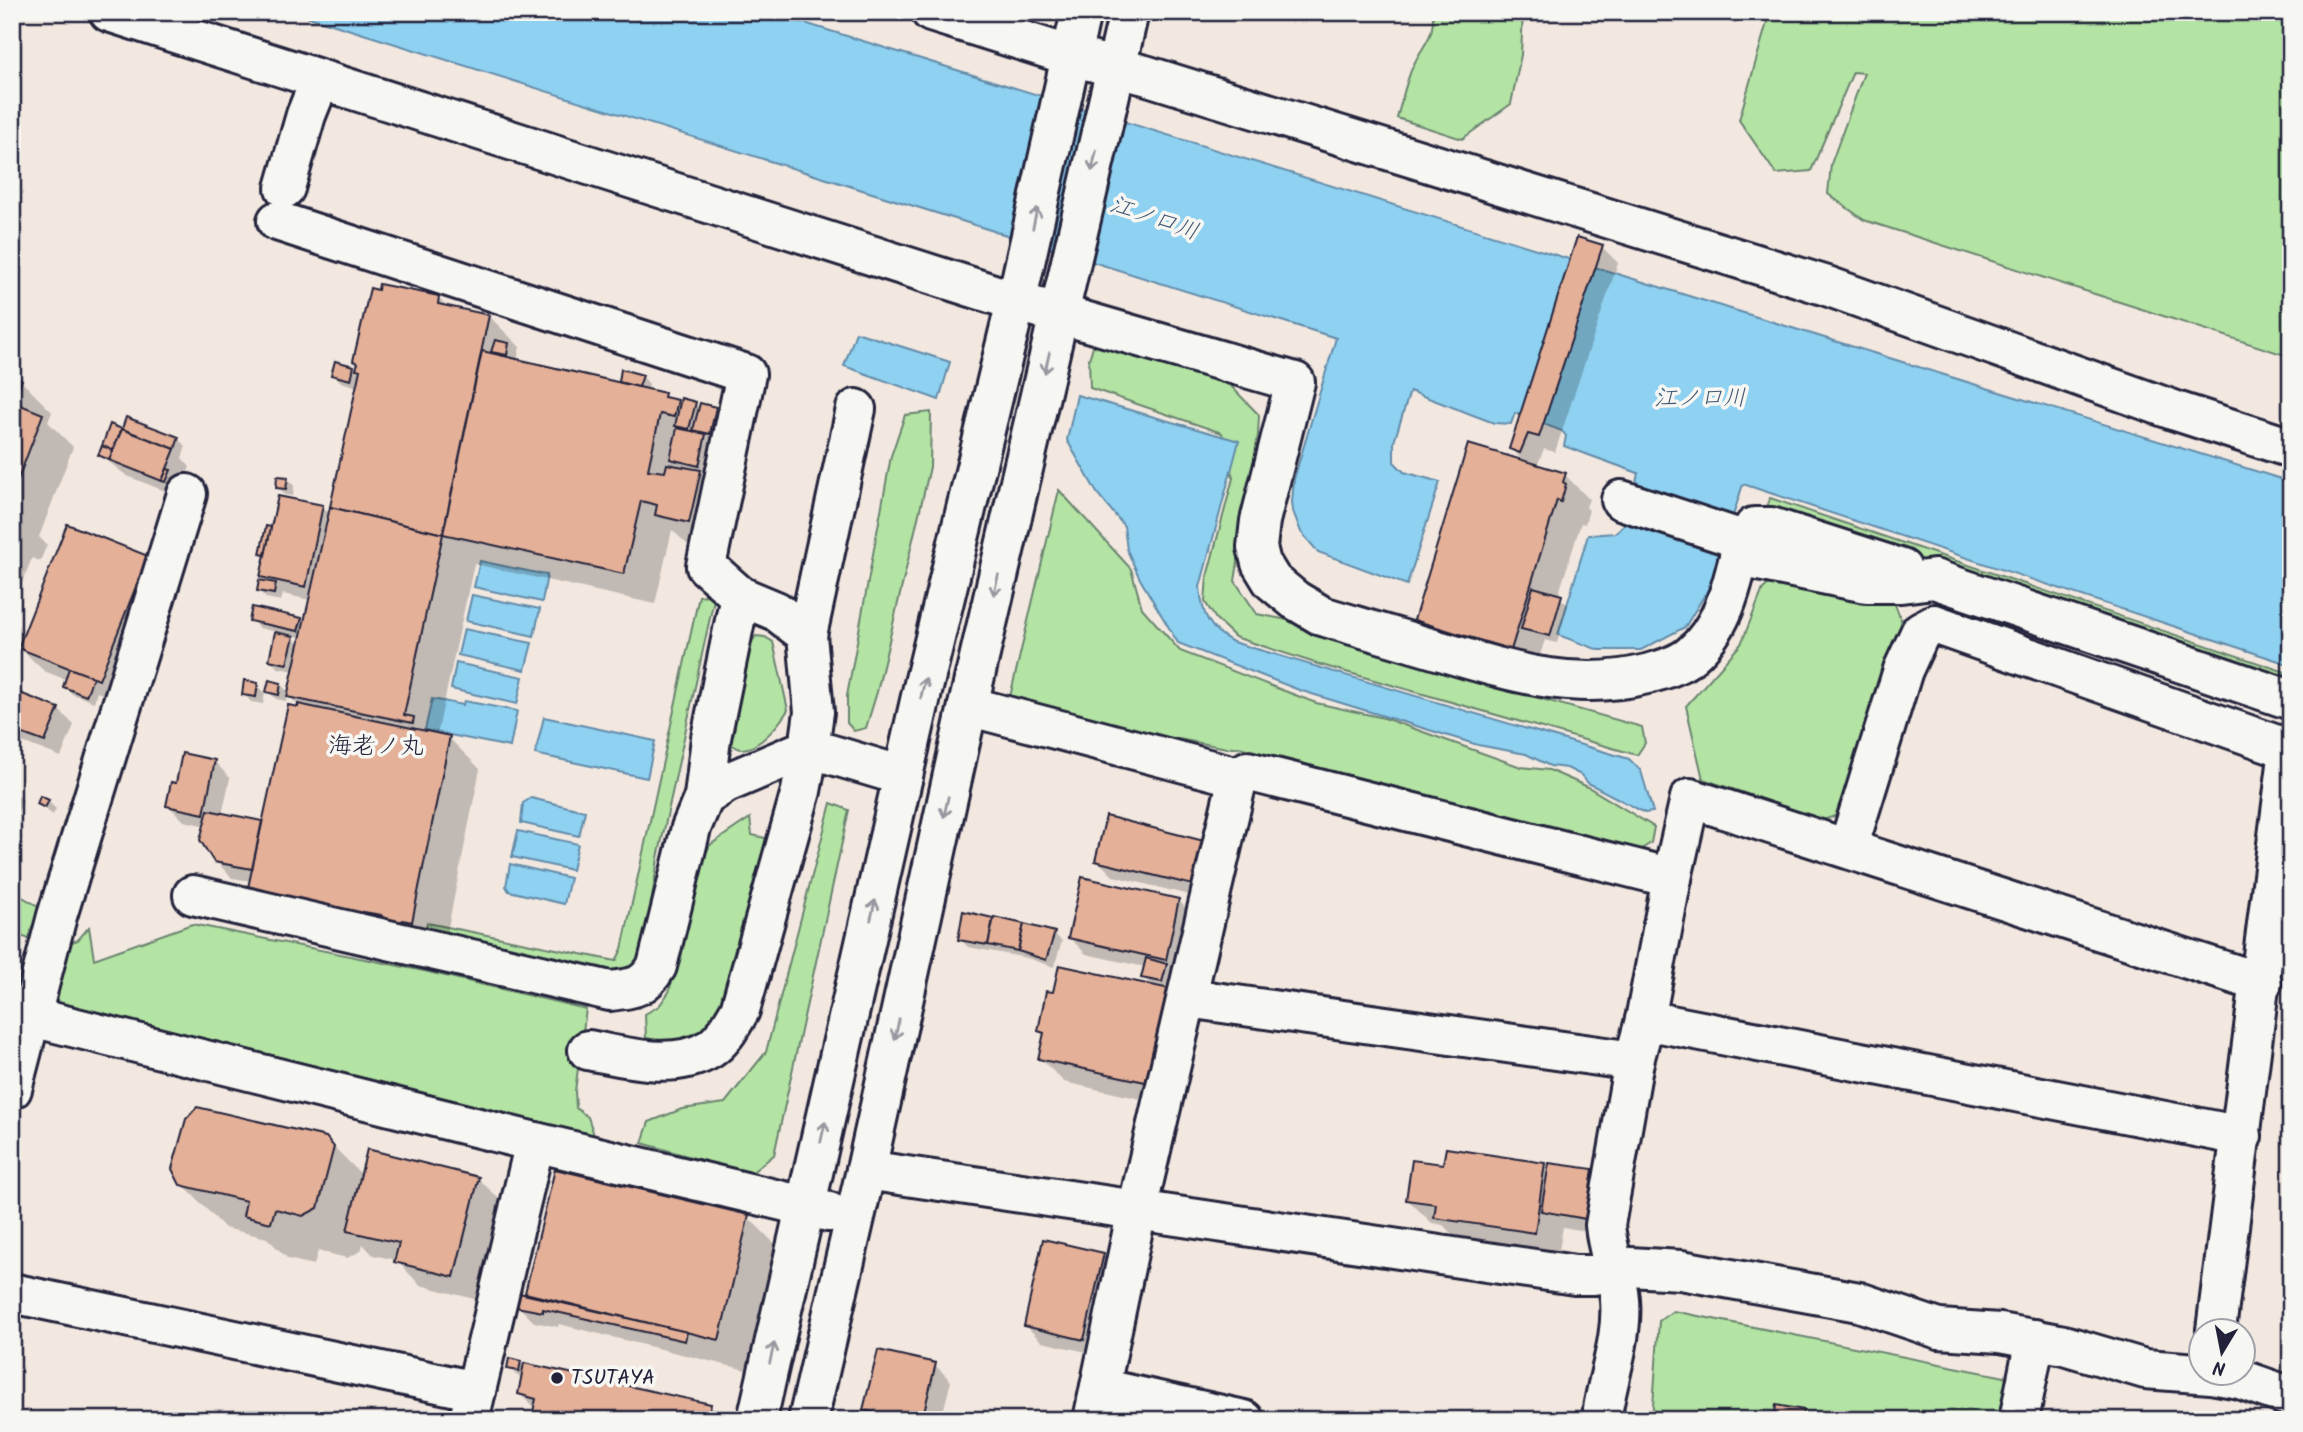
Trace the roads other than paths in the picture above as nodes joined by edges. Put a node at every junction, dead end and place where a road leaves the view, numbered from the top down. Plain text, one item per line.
1 (109, 12) edge
2 (931, 12) edge
3 (1082, 12) edge
4 (1129, 12) edge
5 (1068, 69) junction
6 (1112, 81) junction
7 (313, 97) junction
8 (1018, 293) junction
9 (1061, 305) junction
10 (856, 409) dead end
11 (2291, 448) edge
12 (187, 494) dead end
13 (1621, 500) dead end
14 (1740, 545) junction
15 (740, 596) junction
16 (807, 635) junction
17 (2291, 700) edge
18 (968, 706) junction
19 (809, 748) junction
20 (2290, 749) edge
21 (904, 776) junction
22 (1238, 777) junction
23 (704, 797) junction
24 (1848, 848) junction
25 (1672, 877) junction
26 (193, 895) dead end
27 (2262, 983) junction
28 (1187, 998) junction
29 (32, 1017) junction
30 (1645, 1020) junction
31 (588, 1050) dead end
32 (1634, 1061) junction
33 (12, 1089) edge
34 (2242, 1136) junction
35 (535, 1142) junction
36 (866, 1170) junction
37 (806, 1207) junction
38 (1137, 1210) junction
39 (855, 1218) junction
40 (1614, 1270) junction
41 (12, 1293) edge
42 (2218, 1316) edge
43 (2035, 1339) junction
44 (2188, 1372) edge
45 (2258, 1385) edge
46 (2291, 1396) edge
47 (1097, 1404) edge
48 (472, 1405) edge
49 (757, 1420) edge
50 (808, 1420) edge
51 (1244, 1420) edge
52 (1603, 1420) edge
53 (2019, 1420) edge

1 - 7 street
2 - 5 street
3 - 5 street
4 - 6 street
5 - 6 street
8 -> 5 street
6 -> 9 street
6 - 11 street
7 - 8 street
7 - 15 street
8 - 9 street
21 -> 8 street
9 - 14 street
9 -> 18 street
10 - 16 street
12 - 29 street
13 - 14 street
14 - 17 street
15 - 16 street
15 - 23 street
16 - 19 street
18 - 22 street
18 -> 36 street
19 - 21 street
19 - 23 street
19 - 31 street
20 - 24 street
20 - 27 street
37 -> 21 street
22 - 25 street
22 - 28 street
23 - 26 street
24 - 25 street
24 - 27 street
25 - 30 street
27 - 34 street
28 - 32 street
28 - 38 street
29 - 33 street
29 - 35 street
30 - 32 street
30 - 34 street
32 - 40 street
34 - 42 street
35 - 37 street
35 - 48 street
36 - 38 street
36 - 39 street
37 - 39 street
49 -> 37 street
38 - 40 street
38 - 47 street
39 - 50 street
40 - 43 street
40 - 52 street
41 - 48 street
43 - 44 street
43 - 53 street
45 - 46 street
47 - 51 street

